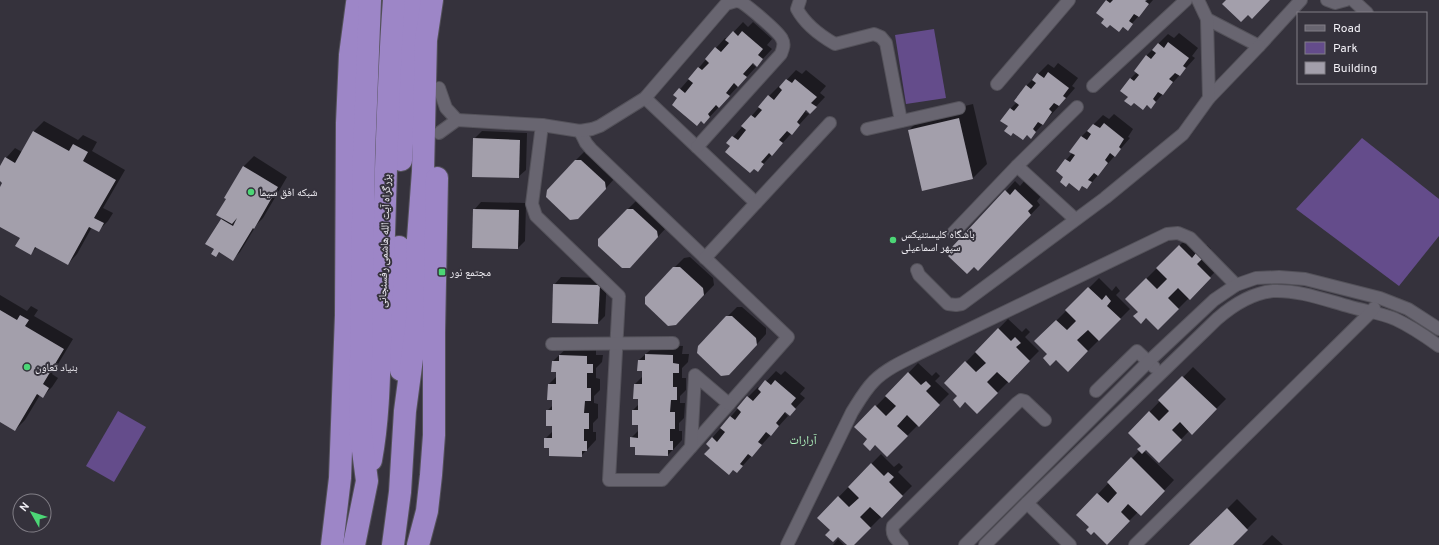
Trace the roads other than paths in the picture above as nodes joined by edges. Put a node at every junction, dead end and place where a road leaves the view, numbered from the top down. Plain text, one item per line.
1 (358, 0) edge
2 (370, 0) edge
3 (394, 0) edge
4 (413, 0) edge
5 (432, 0) edge
6 (440, 0) edge
7 (800, 0) edge
8 (1069, 0) edge
9 (1186, 0) edge
10 (1198, 0) edge
11 (1301, 0) edge
12 (1327, 0) edge
13 (1346, 0) edge
14 (1353, 0) edge
15 (1366, 12) edge
16 (1207, 19) junction
17 (1259, 46) junction
18 (997, 84) dead end
19 (1093, 86) dead end
20 (439, 88) junction
21 (645, 98) junction
22 (1208, 98) junction
23 (1077, 107) dead end
24 (959, 108) dead end
25 (457, 120) junction
26 (902, 122) junction
27 (830, 123) dead end
28 (542, 125) junction
29 (867, 129) dead end
30 (580, 131) junction
31 (439, 133) junction
32 (697, 147) junction
33 (1017, 166) junction
34 (756, 202) junction
35 (1075, 220) junction
36 (953, 233) dead end
37 (705, 258) junction
38 (917, 270) dead end
39 (1236, 285) junction
40 (1380, 298) junction
41 (1371, 312) junction
42 (1439, 329) edge
43 (434, 333) junction
44 (673, 343) dead end
45 (552, 344) dead end
46 (617, 344) junction
47 (1439, 346) edge
48 (1148, 362) junction
49 (1161, 373) junction
50 (1096, 391) dead end
51 (729, 404) junction
52 (405, 411) junction
53 (1045, 420) dead end
54 (691, 447) junction
55 (367, 481) junction
56 (1026, 503) junction
57 (393, 543) edge
58 (332, 545) edge
59 (354, 545) edge
60 (418, 545) edge
61 (787, 545) edge
62 (902, 545) edge
63 (965, 545) edge
64 (985, 545) edge
65 (1070, 545) edge
66 (1135, 545) edge

1 - 58 highway
2 - 55 highway, بزرگراه آیت الله هاشمی رفسنجانی
3 - 55 highway, بزرگراه آیت الله هاشمی رفسنجانی
4 - 52 highway, بزرگراه آیت الله هاشمی رفسنجانی
5 - 52 highway, بزرگراه آیت الله هاشمی رفسنجانی
6 - 20 highway
7 - 26 street
8 - 18 street
9 - 19 street
10 - 16 street
11 - 17 street
12 - 13 street
14 - 15 street
16 - 17 street
16 - 22 street
17 - 22 street
20 - 25 street
20 - 31 highway
21 - 30 street
21 - 32 street
21 - 32 street
22 - 35 street
23 - 33 street
24 - 26 street
25 - 28 street
25 - 31 street
26 - 29 street
27 - 34 street
28 - 30 street
28 - 46 street
30 - 37 street
31 - 43 highway
32 - 34 street
33 - 35 street
33 - 36 street
34 - 37 street
35 - 38 street
37 - 51 street
39 - 40 street
39 - 48 street
39 - 61 street
40 - 41 street
40 - 42 street
41 - 47 street
41 - 49 street
41 - 66 street
43 - 57 highway
43 - 60 highway
44 - 46 street
45 - 46 street
46 - 54 street
48 - 49 street
48 - 50 street
48 - 63 street
49 - 56 street
51 - 54 street
51 - 54 street
52 - 57 highway, بزرگراه آیت الله هاشمی رفسنجانی
53 - 62 street
55 - 59 highway, بزرگراه آیت الله هاشمی رفسنجانی
56 - 64 street
56 - 65 street

